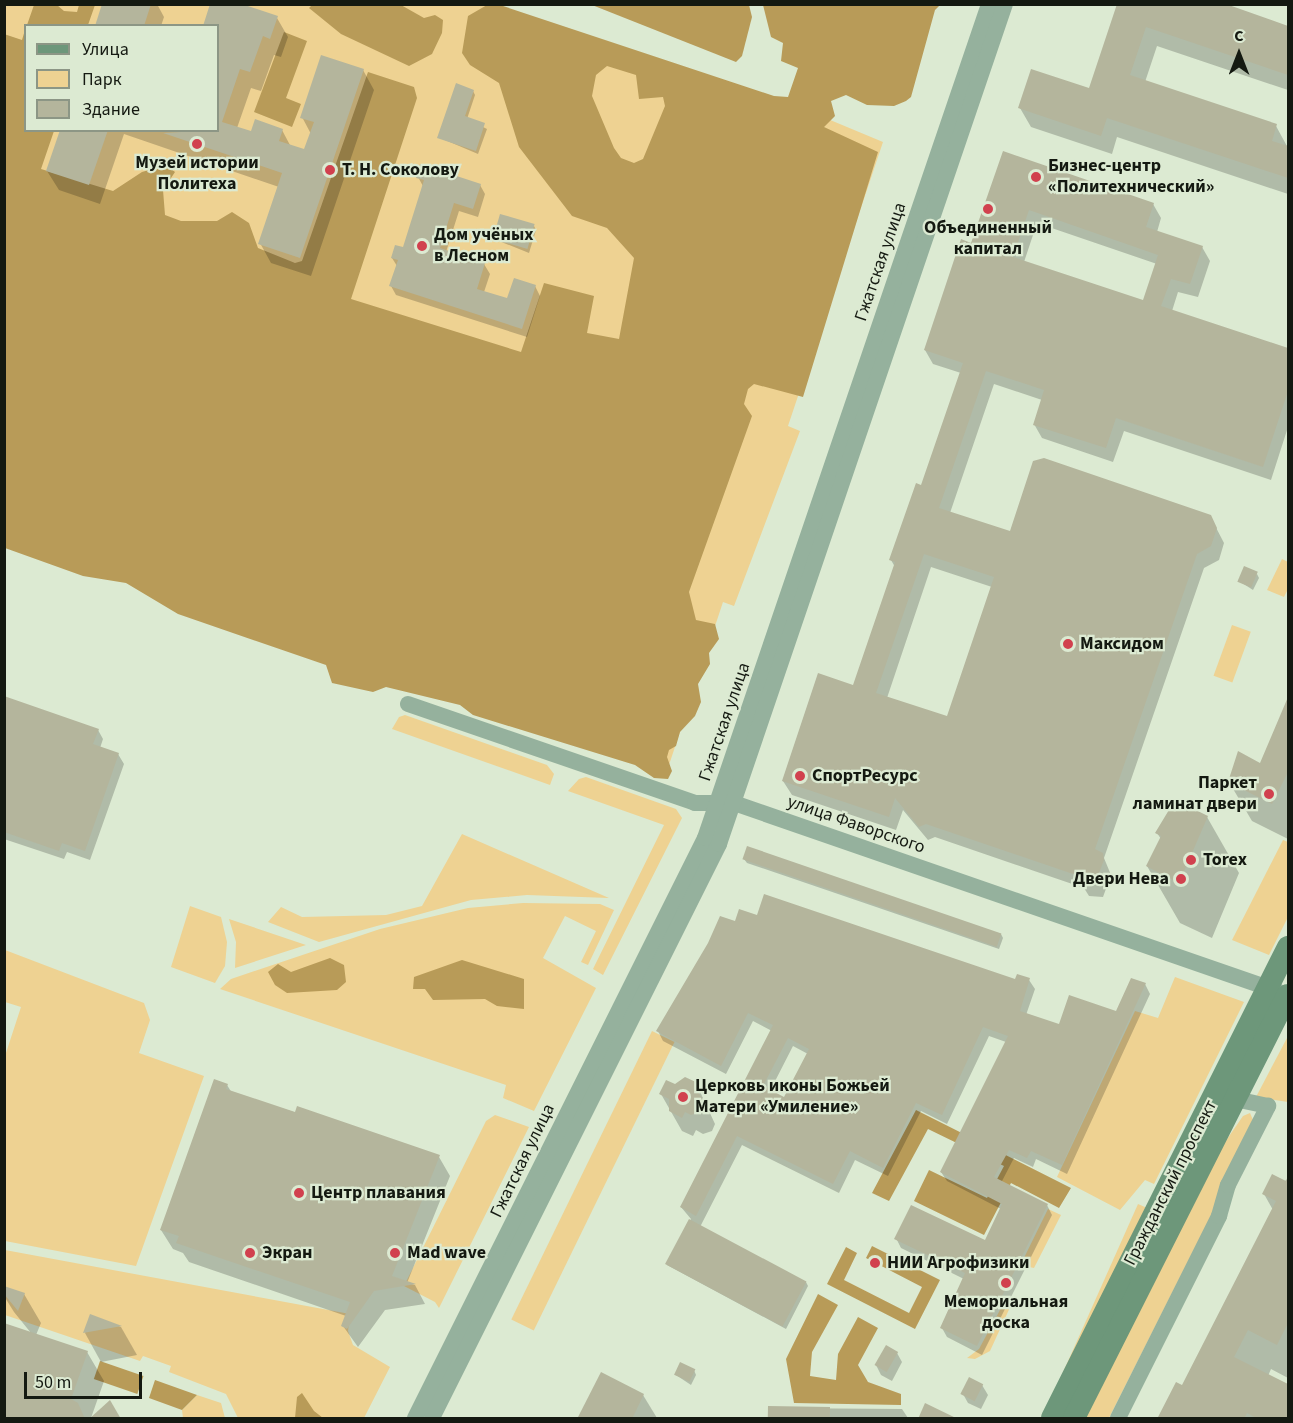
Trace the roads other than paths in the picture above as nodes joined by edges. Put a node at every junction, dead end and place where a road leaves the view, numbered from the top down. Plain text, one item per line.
1 (989, 4) edge
2 (1005, 4) edge
3 (408, 704) dead end
4 (726, 802) junction
5 (1288, 947) edge
6 (1282, 992) edge
7 (1236, 1099) junction
8 (415, 1419) edge
9 (432, 1419) edge
10 (1052, 1419) edge
11 (1074, 1419) edge
12 (1118, 1419) edge

1 - 4 street, Гжатская улица
2 - 4 street, Гжатская улица
3 - 4 street, улица Фаворского
4 - 6 street, улица Фаворского
4 - 8 street, Гжатская улица
4 - 9 street, Гжатская улица
5 - 6 main road, Гражданский проспект
6 - 7 main road, Гражданский проспект
6 - 10 main road, Гражданский проспект
7 - 11 main road, Гражданский проспект
7 - 12 street, Гражданский проспект

